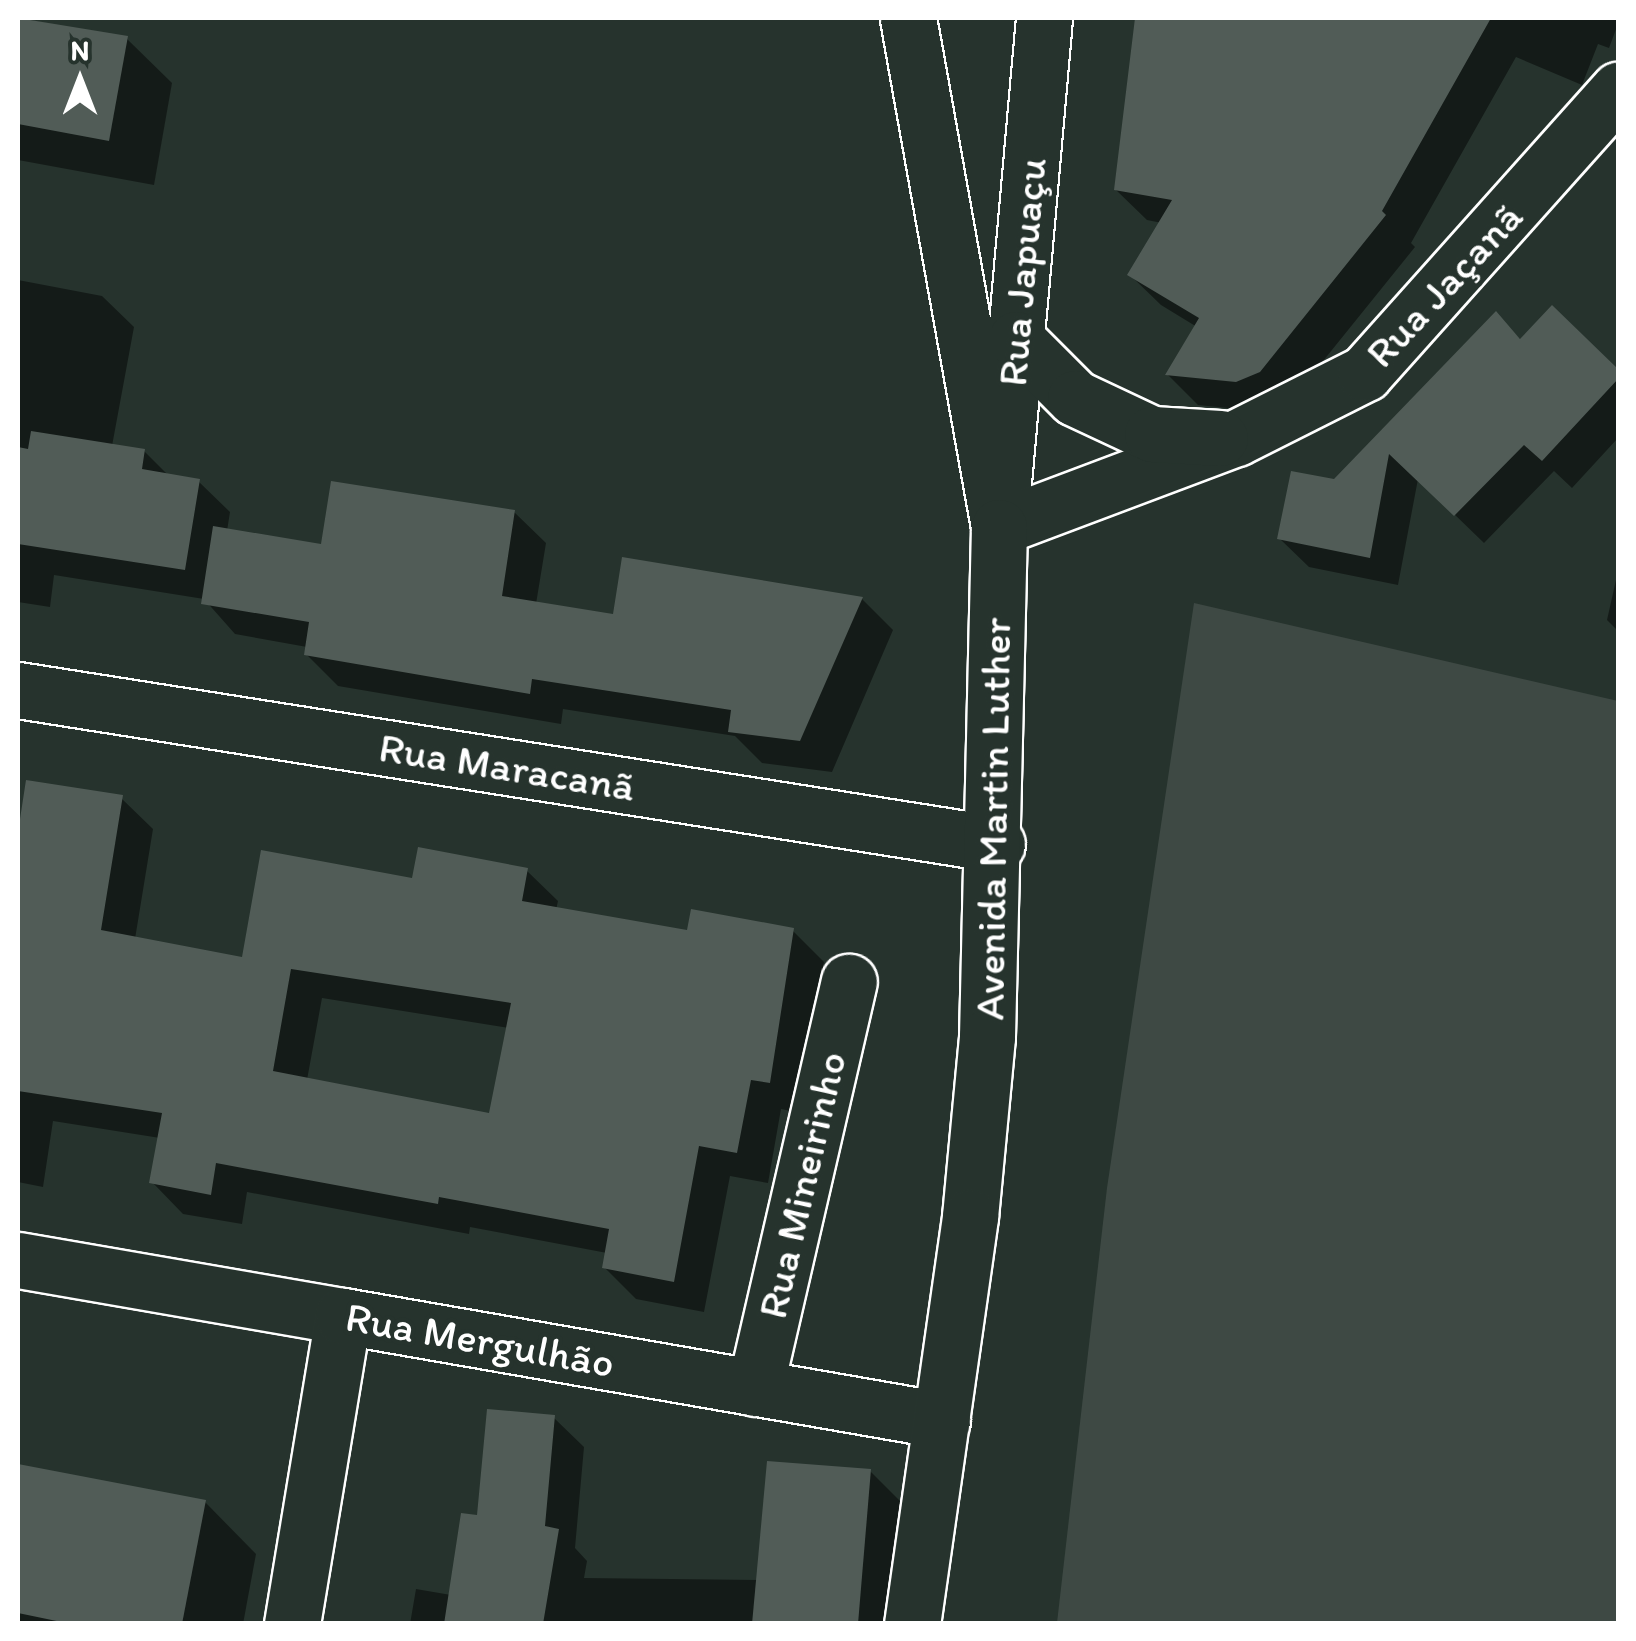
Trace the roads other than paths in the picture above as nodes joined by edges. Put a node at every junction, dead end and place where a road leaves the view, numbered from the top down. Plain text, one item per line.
1 (908, 18) edge
2 (1044, 18) edge
3 (1618, 90) edge
4 (1016, 338) junction
5 (1236, 438) junction
6 (999, 527) junction
7 (18, 690) edge
8 (997, 844) junction
9 (848, 982) dead end
10 (18, 1260) edge
11 (342, 1316) junction
12 (755, 1388) junction
13 (942, 1420) junction
14 (292, 1624) edge
15 (912, 1624) edge

1 - 6 street, Avenida Martin Luther
2 - 4 street, Rua Japuaçu
3 - 5 street, Rua Jaçanã
4 - 5 street, Rua Jaçanã
4 - 6 street, Rua Japuaçu
5 - 6 street, Rua Jaçanã
6 - 8 street, Avenida Martin Luther
7 - 8 street, Rua Maracanã
8 - 13 street, Avenida Martin Luther
9 - 12 street, Rua Mineirinho
10 - 11 street, Rua Mergulhão
11 - 12 street, Rua Mergulhão
11 - 14 street
12 - 13 street, Rua Mergulhão
13 - 15 street, Avenida Martin Luther

